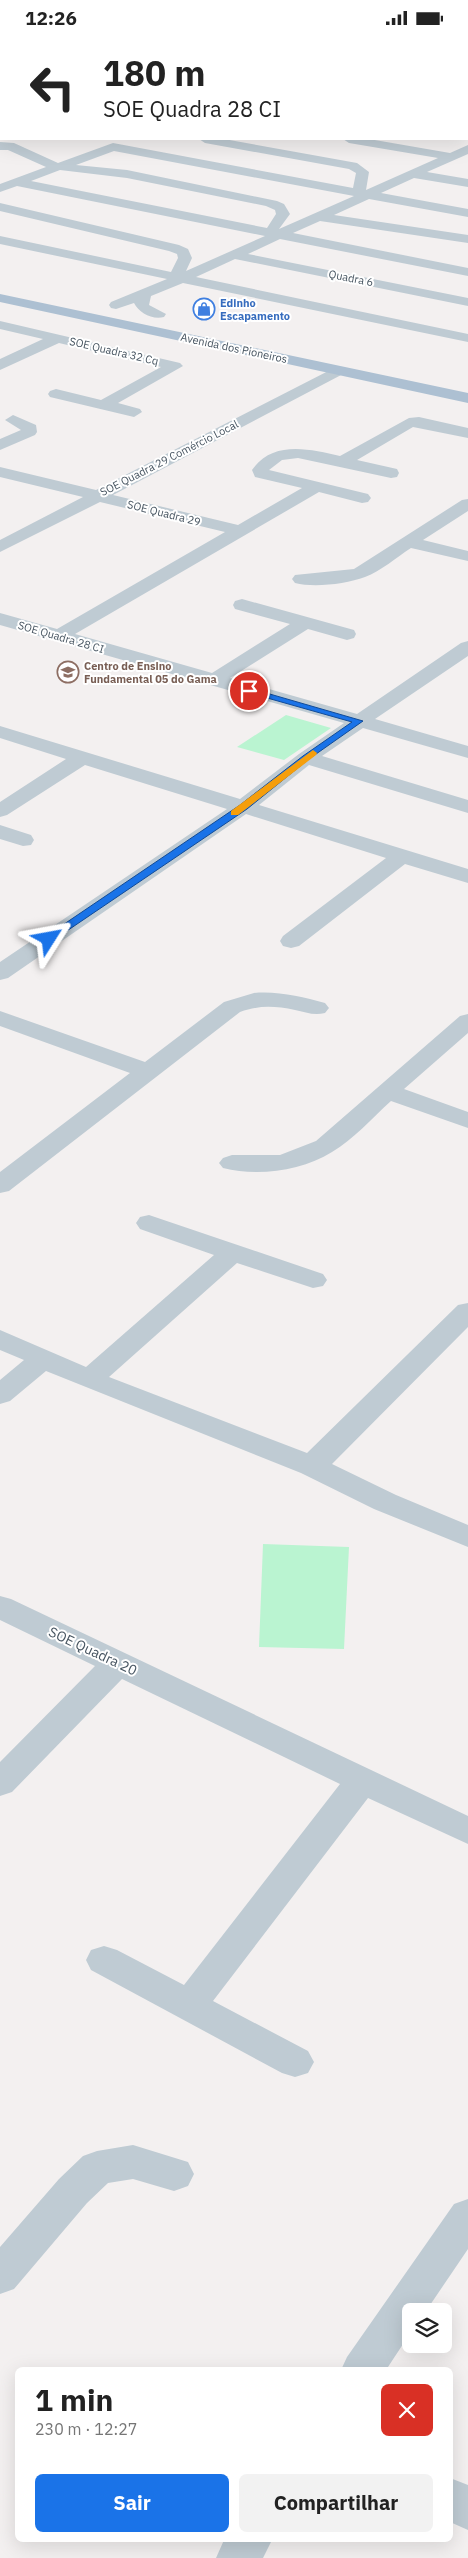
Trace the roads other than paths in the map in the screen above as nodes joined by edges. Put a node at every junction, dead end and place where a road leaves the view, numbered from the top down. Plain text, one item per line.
1 (27, 140) edge
2 (131, 140) edge
3 (210, 140) edge
4 (356, 140) edge
5 (3, 147) edge
6 (113, 147) junction
7 (463, 156) edge
8 (41, 160) junction
9 (72, 161) junction
10 (55, 166) junction
11 (414, 174) junction
12 (16, 182) junction
13 (468, 183) edge
14 (0, 188) edge
15 (363, 193) junction
16 (0, 209) edge
17 (468, 213) edge
18 (317, 216) junction
19 (273, 234) junction
20 (468, 239) edge
21 (0, 241) edge
22 (234, 255) junction
23 (468, 272) edge
24 (179, 277) junction
25 (144, 294) junction
26 (0, 297) edge
27 (97, 301) dead end
28 (468, 302) edge
29 (116, 305) junction
30 (159, 314) junction
31 (178, 318) dead end
32 (101, 320) junction
33 (0, 325) edge
34 (216, 330) dead end
35 (58, 338) junction
36 (468, 338) edge
37 (191, 339) junction
38 (367, 360) dead end
39 (0, 365) edge
40 (338, 371) junction
41 (56, 394) dead end
42 (468, 399) edge
43 (103, 405) junction
44 (134, 412) dead end
45 (13, 420) dead end
46 (468, 433) edge
47 (0, 445) edge
48 (342, 462) junction
49 (0, 472) edge
50 (391, 473) dead end
51 (316, 487) junction
52 (95, 496) junction
53 (362, 498) dead end
54 (468, 505) edge
55 (242, 531) junction
56 (4, 542) edge
57 (410, 542) junction
58 (468, 556) edge
59 (301, 579) dead end
60 (242, 605) dead end
61 (0, 619) edge
62 (305, 623) junction
63 (347, 634) dead end
64 (58, 636) junction
65 (468, 647) edge
66 (213, 681) junction
67 (359, 721) junction
68 (0, 732) edge
69 (468, 752) edge
70 (83, 757) junction
71 (306, 758) junction
72 (244, 807) junction
73 (468, 807) edge
74 (0, 811) edge
75 (0, 831) edge
76 (23, 840) dead end
77 (403, 855) junction
78 (468, 876) edge
79 (291, 941) dead end
80 (0, 973) edge
81 (317, 1008) dead end
82 (0, 1018) edge
83 (468, 1021) edge
84 (147, 1071) junction
85 (388, 1092) junction
86 (468, 1119) edge
87 (232, 1163) dead end
88 (0, 1185) edge
89 (150, 1223) dead end
90 (233, 1252) junction
91 (312, 1280) dead end
92 (468, 1311) edge
93 (0, 1339) edge
94 (44, 1358) junction
95 (89, 1379) junction
96 (0, 1395) edge
97 (312, 1466) junction
98 (468, 1537) edge
99 (0, 1607) edge
100 (118, 1663) junction
101 (361, 1782) junction
102 (0, 1783) edge
103 (468, 1831) edge
104 (104, 1960) dead end
105 (189, 2005) junction
106 (296, 2061) dead end
107 (174, 2174) dead end
108 (468, 2215) edge
109 (0, 2276) edge
110 (364, 2367) edge
111 (453, 2500) edge
112 (468, 2509) edge
113 (249, 2542) edge
114 (238, 2558) edge

1 - 5 street
2 - 6 street
3 - 15 street
4 - 7 street
5 - 8 street
6 - 9 street
6 - 15 street
7 - 11 street
8 - 9 street
8 - 10 street
9 - 10 street
10 - 12 street
10 - 19 street
11 - 13 street
11 - 15 street
12 - 14 street
12 - 19 street
15 - 17 street
15 - 18 street
16 - 24 street
18 - 19 street
18 - 20 street
19 - 22 street
19 - 23 street
21 - 24 street
22 - 24 street
22 - 28 street, Quadra 6
24 - 25 street
24 - 36 street
25 - 29 street
25 - 30 street
26 - 32 main road, Avenida dos Pioneiros
27 - 29 main road, Avenida dos Pioneiros
29 - 30 main road, Avenida dos Pioneiros
29 - 32 main road
30 - 31 main road, Avenida dos Pioneiros
32 - 37 main road, Avenida dos Pioneiros
33 - 35 street, SOE Quadra 32 Cq
34 - 37 main road
35 - 39 street
35 - 43 street, SOE Quadra 32 Cq
37 - 40 main road, Avenida dos Pioneiros
38 - 40 main road
40 - 42 main road, Avenida dos Pioneiros
40 - 52 street, SOE Quadra 29 Comércio Local
41 - 43 street
43 - 44 street
45 - 47 street
46 - 48 street
48 - 50 street
48 - 51 street
49 - 52 street, SOE Quadra 29
51 - 53 street
51 - 55 street
52 - 55 street, SOE Quadra 29
52 - 56 street, SOE Quadra 29 Comércio Local
54 - 57 street
55 - 64 street
57 - 58 street
57 - 59 street
60 - 62 street
61 - 64 street, SOE Quadra 28 CI
62 - 63 street
62 - 66 street
64 - 66 street, SOE Quadra 28 CI
65 - 67 street
66 - 67 street, SOE Quadra 28 CI
67 - 69 street, SOE Quadra 28 CI
67 - 71 street
68 - 70 street
70 - 72 street
70 - 74 street
71 - 72 street
71 - 73 street
72 - 77 street
72 - 80 street
75 - 76 street
77 - 78 street
77 - 79 street
81 - 84 street
82 - 84 street
83 - 85 street
84 - 88 street
85 - 86 street
85 - 87 street
89 - 90 street
90 - 91 street
90 - 95 street
92 - 97 street
93 - 94 street
94 - 95 street
94 - 96 street
95 - 97 street
97 - 98 street
99 - 100 street, SOE Quadra 20
100 - 101 street, SOE Quadra 20
100 - 102 street
101 - 103 street, SOE Quadra 20
101 - 105 street
104 - 105 street
105 - 106 street
107 - 109 street
108 - 110 street
111 - 112 street
113 - 114 street

